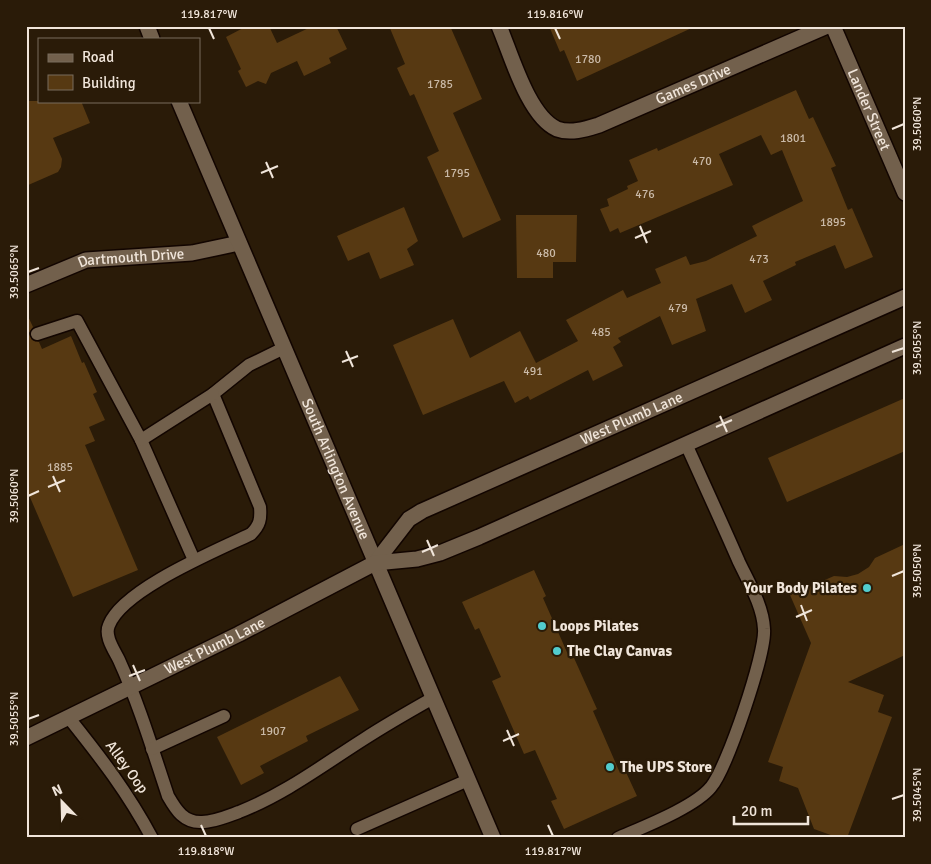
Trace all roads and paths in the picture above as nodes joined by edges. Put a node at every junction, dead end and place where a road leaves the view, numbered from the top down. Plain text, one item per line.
1 (147, 26) edge
2 (499, 26) edge
3 (827, 26) edge
4 (833, 26) edge
5 (152, 38) edge
6 (179, 102) edge
7 (905, 194) edge
8 (239, 243) junction
9 (26, 285) edge
10 (905, 297) edge
11 (38, 334) dead end
12 (905, 346) edge
13 (284, 348) junction
14 (213, 394) junction
15 (141, 440) junction
16 (686, 444) junction
17 (194, 560) junction
18 (375, 563) junction
19 (132, 688) junction
20 (433, 698) junction
21 (224, 716) dead end
22 (69, 718) junction
23 (26, 738) edge
24 (152, 749) junction
25 (468, 780) junction
26 (357, 829) dead end
27 (152, 838) edge
28 (493, 838) edge
29 (618, 838) edge

1 - 5 main road
2 - 3 main road, Games Drive
4 - 7 main road, Lander Street
6 - 8 main road, South Arlington Avenue
8 - 9 main road, Dartmouth Drive
8 - 13 main road, South Arlington Avenue
10 - 18 main road, West Plumb Lane
11 - 15 lane
12 - 16 main road, West Plumb Lane
13 - 14 lane
13 - 18 main road, South Arlington Avenue
14 - 15 lane
14 - 17 lane
15 - 17 lane
16 - 18 main road, West Plumb Lane
16 - 29 lane
17 - 19 lane
18 - 19 main road, West Plumb Lane
18 - 20 main road, South Arlington Avenue
19 - 22 main road, West Plumb Lane
19 - 24 lane
20 - 24 lane
20 - 25 main road, South Arlington Avenue
21 - 24 lane
22 - 23 main road, West Plumb Lane
22 - 27 lane, Alley Oop
25 - 26 lane
25 - 28 main road, South Arlington Avenue

